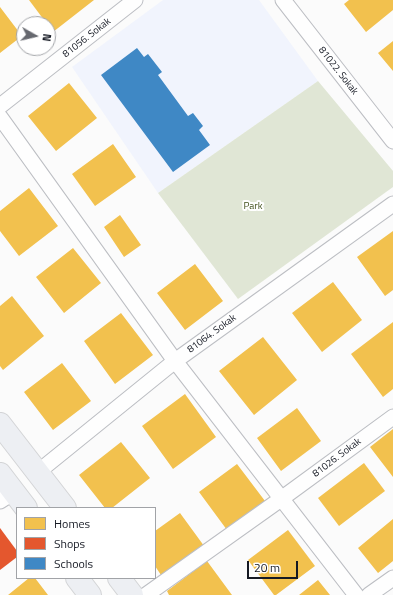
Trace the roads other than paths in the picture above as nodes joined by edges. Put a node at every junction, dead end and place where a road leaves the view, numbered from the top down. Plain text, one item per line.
1 (135, 0) edge
2 (283, 0) edge
3 (0, 106) edge
4 (0, 116) edge
5 (393, 141) edge
6 (393, 204) edge
7 (175, 361) junction
8 (393, 417) edge
9 (0, 424) edge
10 (38, 472) junction
11 (0, 474) edge
12 (13, 500) edge
13 (281, 500) junction
14 (64, 507) edge
15 (393, 578) edge
16 (78, 579) edge
17 (120, 579) edge
18 (90, 595) edge
19 (132, 595) edge
20 (146, 595) edge
21 (356, 595) edge
22 (369, 595) edge

1 - 3 street, 81056. Sokak
2 - 5 street, 81022. Sokak
4 - 7 street
6 - 7 street, 81064. Sokak
7 - 10 street, 81064. Sokak
7 - 13 street
8 - 13 street, 81026. Sokak
9 - 10 main road
10 - 14 main road
11 - 12 main road
13 - 20 street, 81026. Sokak
13 - 21 street
15 - 22 street
16 - 18 main road
17 - 19 main road

